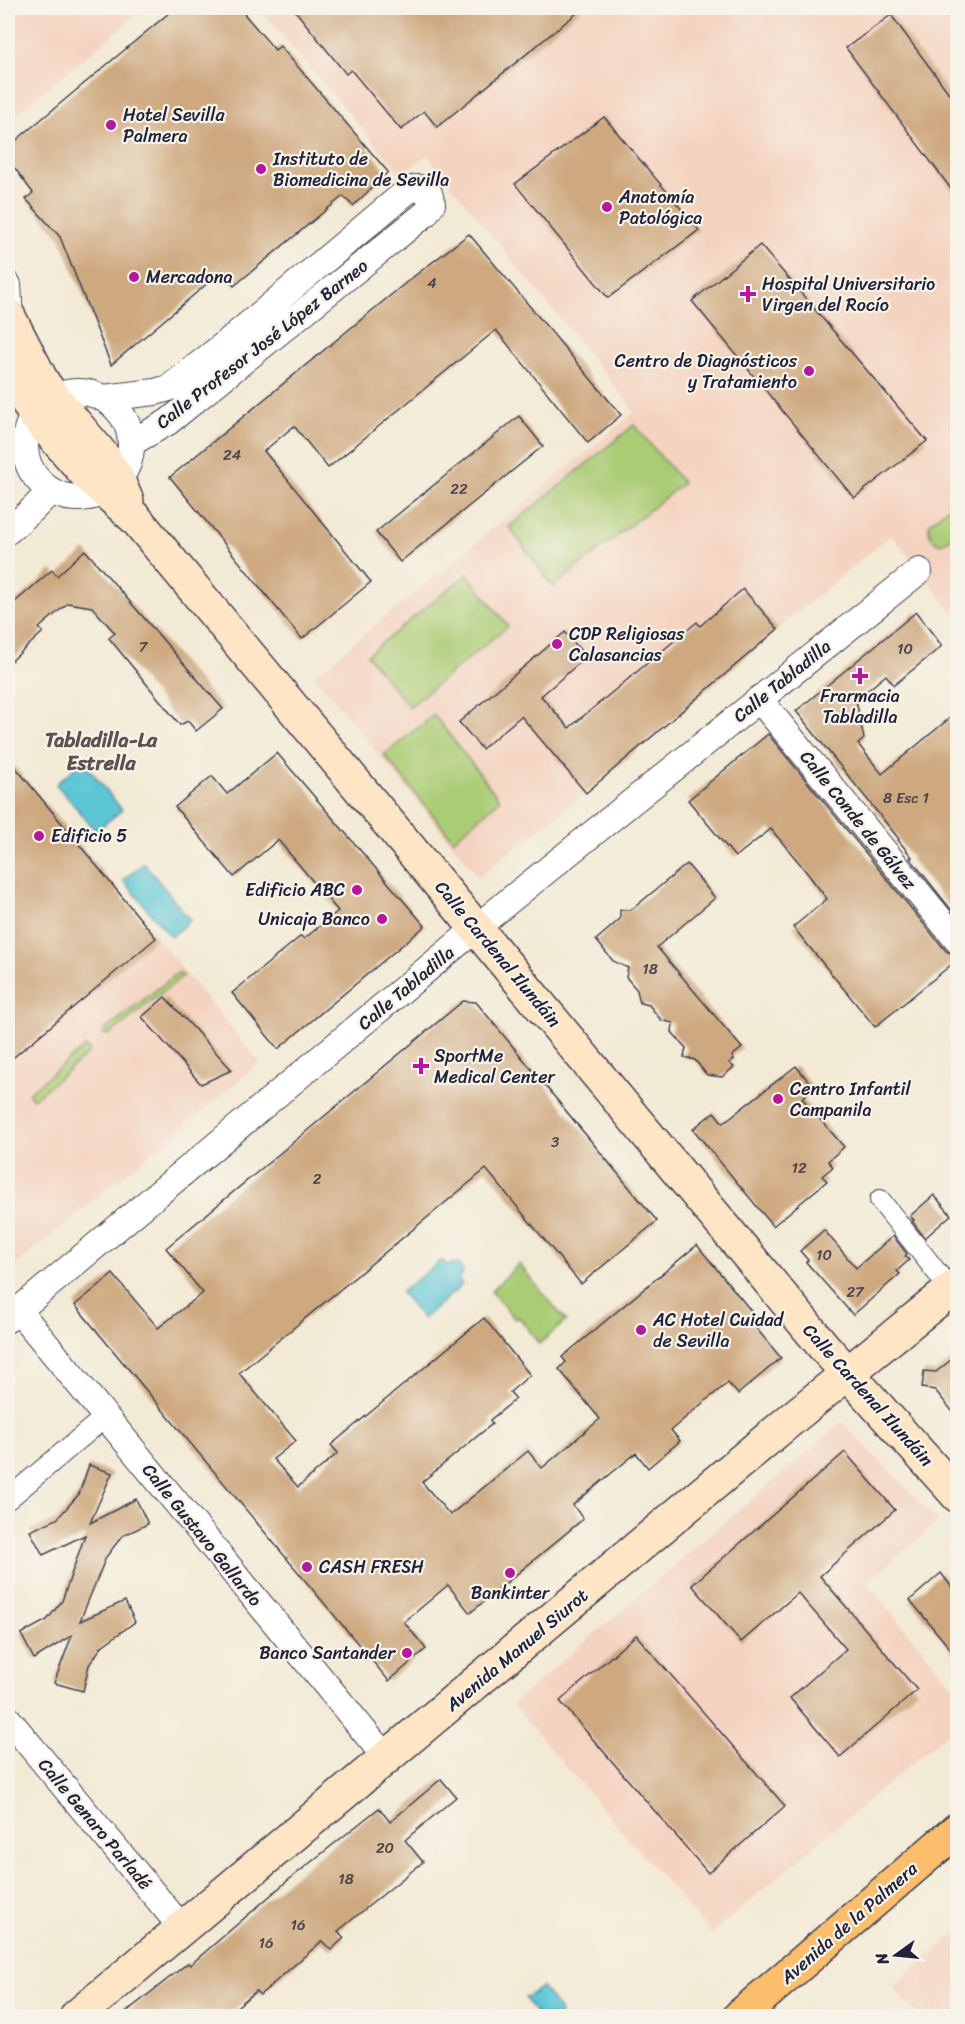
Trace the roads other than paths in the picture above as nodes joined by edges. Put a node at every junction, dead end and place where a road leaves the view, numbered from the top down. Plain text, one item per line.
1 (374, 219) junction
2 (392, 241) junction
3 (8, 285) edge
4 (9, 318) edge
5 (8, 367) edge
6 (103, 398) junction
7 (32, 412) edge
8 (131, 443) junction
9 (110, 486) junction
10 (51, 491) junction
11 (8, 531) edge
12 (919, 571) dead end
13 (759, 699) junction
14 (476, 929) junction
15 (957, 941) edge
16 (880, 1200) dead end
17 (954, 1286) edge
18 (13, 1315) edge
19 (846, 1373) junction
20 (105, 1417) junction
21 (957, 1496) edge
22 (8, 1498) edge
23 (8, 1719) edge
24 (387, 1759) junction
25 (957, 1829) edge
26 (182, 1928) junction
27 (77, 2016) edge
28 (740, 2016) edge

1 - 2 street
1 - 2 street, Calle Profesor José López Barneo
1 - 6 street, Calle Profesor José López Barneo
2 - 8 street, Calle Profesor José López Barneo
3 - 4 street, Calle Cardenal Ilundáin
4 - 7 main road, Calle Cardenal Ilundáin
5 - 7 main road, Calle Cardenal Ilundáin
6 - 7 street
6 - 8 street
7 - 9 main road, Calle Cardenal Ilundáin
7 - 10 street
8 - 9 street
9 - 10 street
9 - 14 main road, Calle Cardenal Ilundáin
10 - 11 street
12 - 13 street, Calle Tabladilla
13 - 14 street, Calle Tabladilla
13 - 15 street, Calle Conde de Gálvez
14 - 18 street, Calle Tabladilla
14 - 19 main road, Calle Cardenal Ilundáin
16 - 17 street
17 - 19 main road, Avenida Manuel Siurot
18 - 20 street, Calle Gustavo Gallardo
19 - 21 main road, Calle Cardenal Ilundáin
19 - 24 main road, Avenida Manuel Siurot
20 - 22 street
20 - 24 street, Calle Gustavo Gallardo
23 - 26 street, Calle Genaro Parladé
24 - 26 main road, Avenida Manuel Siurot
25 - 28 main road, Avenida de la Palmera
26 - 27 main road, Avenida Manuel Siurot

